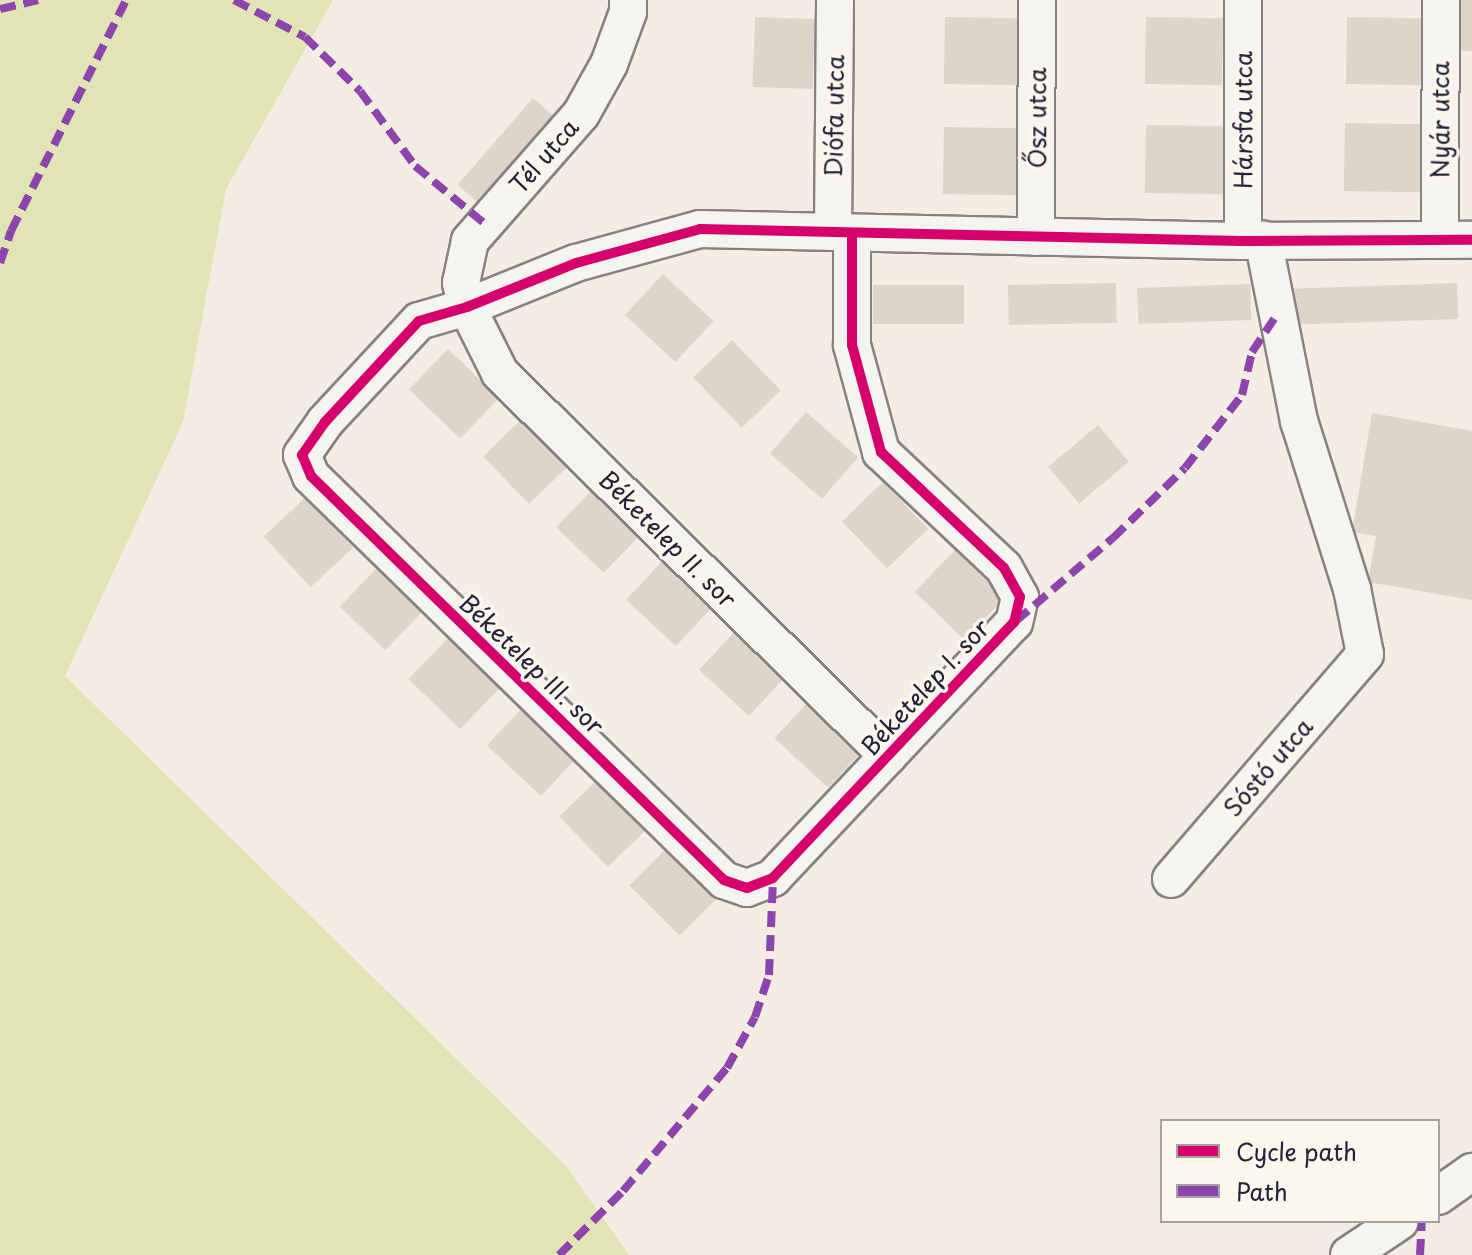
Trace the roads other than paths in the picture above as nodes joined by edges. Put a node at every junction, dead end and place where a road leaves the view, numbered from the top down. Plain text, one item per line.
1 (628, 0) edge
2 (835, 0) edge
3 (1037, 0) edge
4 (1243, 0) edge
5 (1441, 0) edge
6 (842, 233) junction
7 (1036, 237) junction
8 (1253, 240) junction
9 (1456, 240) edge
10 (467, 307) junction
11 (1365, 654) joint
12 (888, 756) junction
13 (1171, 879) dead end
14 (747, 888) joint
15 (1472, 1172) edge
16 (1440, 1195) edge
17 (1397, 1223) edge
18 (1349, 1255) edge

1 - 10 street, Tél utca
2 - 6 street, Diófa utca
3 - 7 street, Ősz utca
4 - 8 street, Hársfa utca
5 - 9 street, Nyár utca
6 - 7 street
6 - 10 street
6 - 12 street, Béketelep I. sor
7 - 8 street
8 - 9 street
8 - 11 street, Hársfa utca
10 - 12 street, Béketelep II. sor
10 - 14 street, Béketelep III. sor
11 - 13 street, Sóstó utca
12 - 14 street, Béketelep I. sor
15 - 16 street
17 - 18 street

